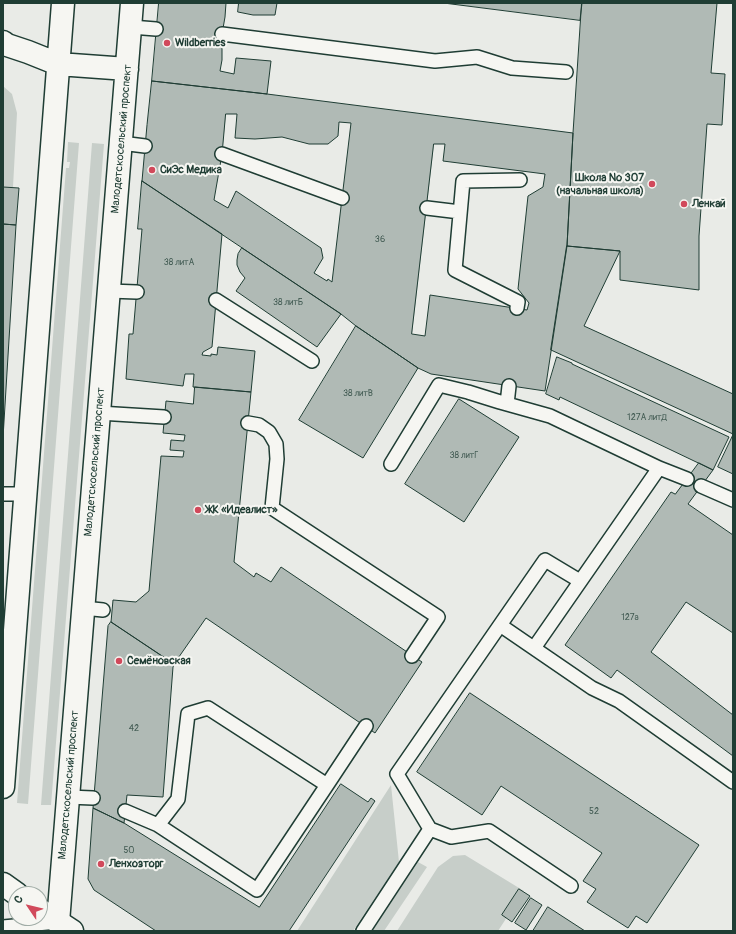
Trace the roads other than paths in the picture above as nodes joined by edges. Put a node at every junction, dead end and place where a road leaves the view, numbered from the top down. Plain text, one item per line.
1 (63, 3) edge
2 (132, 3) edge
3 (131, 27) junction
4 (156, 29) dead end
5 (222, 34) dead end
6 (3, 42) edge
7 (58, 64) junction
8 (127, 69) junction
9 (566, 72) dead end
10 (121, 143) junction
11 (145, 146) dead end
12 (222, 154) dead end
13 (520, 180) dead end
14 (342, 198) dead end
15 (427, 208) dead end
16 (460, 212) junction
17 (109, 291) junction
18 (137, 292) dead end
19 (216, 300) dead end
20 (517, 308) dead end
21 (312, 361) dead end
22 (509, 386) dead end
23 (507, 404) junction
24 (99, 413) junction
25 (164, 417) dead end
26 (248, 423) dead end
27 (392, 464) dead end
28 (659, 468) junction
29 (686, 480) dead end
30 (701, 486) dead end
31 (3, 494) edge
32 (25, 494) junction
33 (733, 500) edge
34 (580, 581) junction
35 (500, 625) junction
36 (534, 648) junction
37 (412, 656) dead end
38 (366, 726) dead end
39 (733, 782) edge
40 (327, 785) junction
41 (3, 787) edge
42 (68, 797) junction
43 (93, 798) dead end
44 (125, 811) dead end
45 (158, 825) junction
46 (430, 829) junction
47 (571, 886) dead end
48 (48, 915) edge
49 (65, 926) edge
50 (3, 927) edge
51 (363, 931) edge

1 - 7 street
2 - 3 street, Малодетскосельский проспект
3 - 4 lane
3 - 8 street, Малодетскосельский проспект
5 - 9 lane
6 - 7 street
7 - 8 street
7 - 32 street
8 - 10 street, Малодетскосельский проспект
10 - 11 lane
10 - 17 street, Малодетскосельский проспект
12 - 14 lane
13 - 16 lane
15 - 16 lane
16 - 20 lane
17 - 18 lane
17 - 24 street, Малодетскосельский проспект
19 - 21 lane
22 - 23 lane
23 - 27 lane
23 - 28 lane
24 - 25 lane
24 - 42 street, Малодетскосельский проспект
26 - 37 lane
28 - 29 lane
28 - 34 lane
30 - 33 lane
31 - 32 lane
32 - 41 street
34 - 35 lane
34 - 36 lane
35 - 36 lane
35 - 46 lane
36 - 39 lane
38 - 40 lane
40 - 45 lane
40 - 45 lane
42 - 43 lane
42 - 49 street, Малодетскосельский проспект
44 - 45 lane
46 - 47 lane
46 - 51 lane
48 - 49 street
49 - 50 lane

